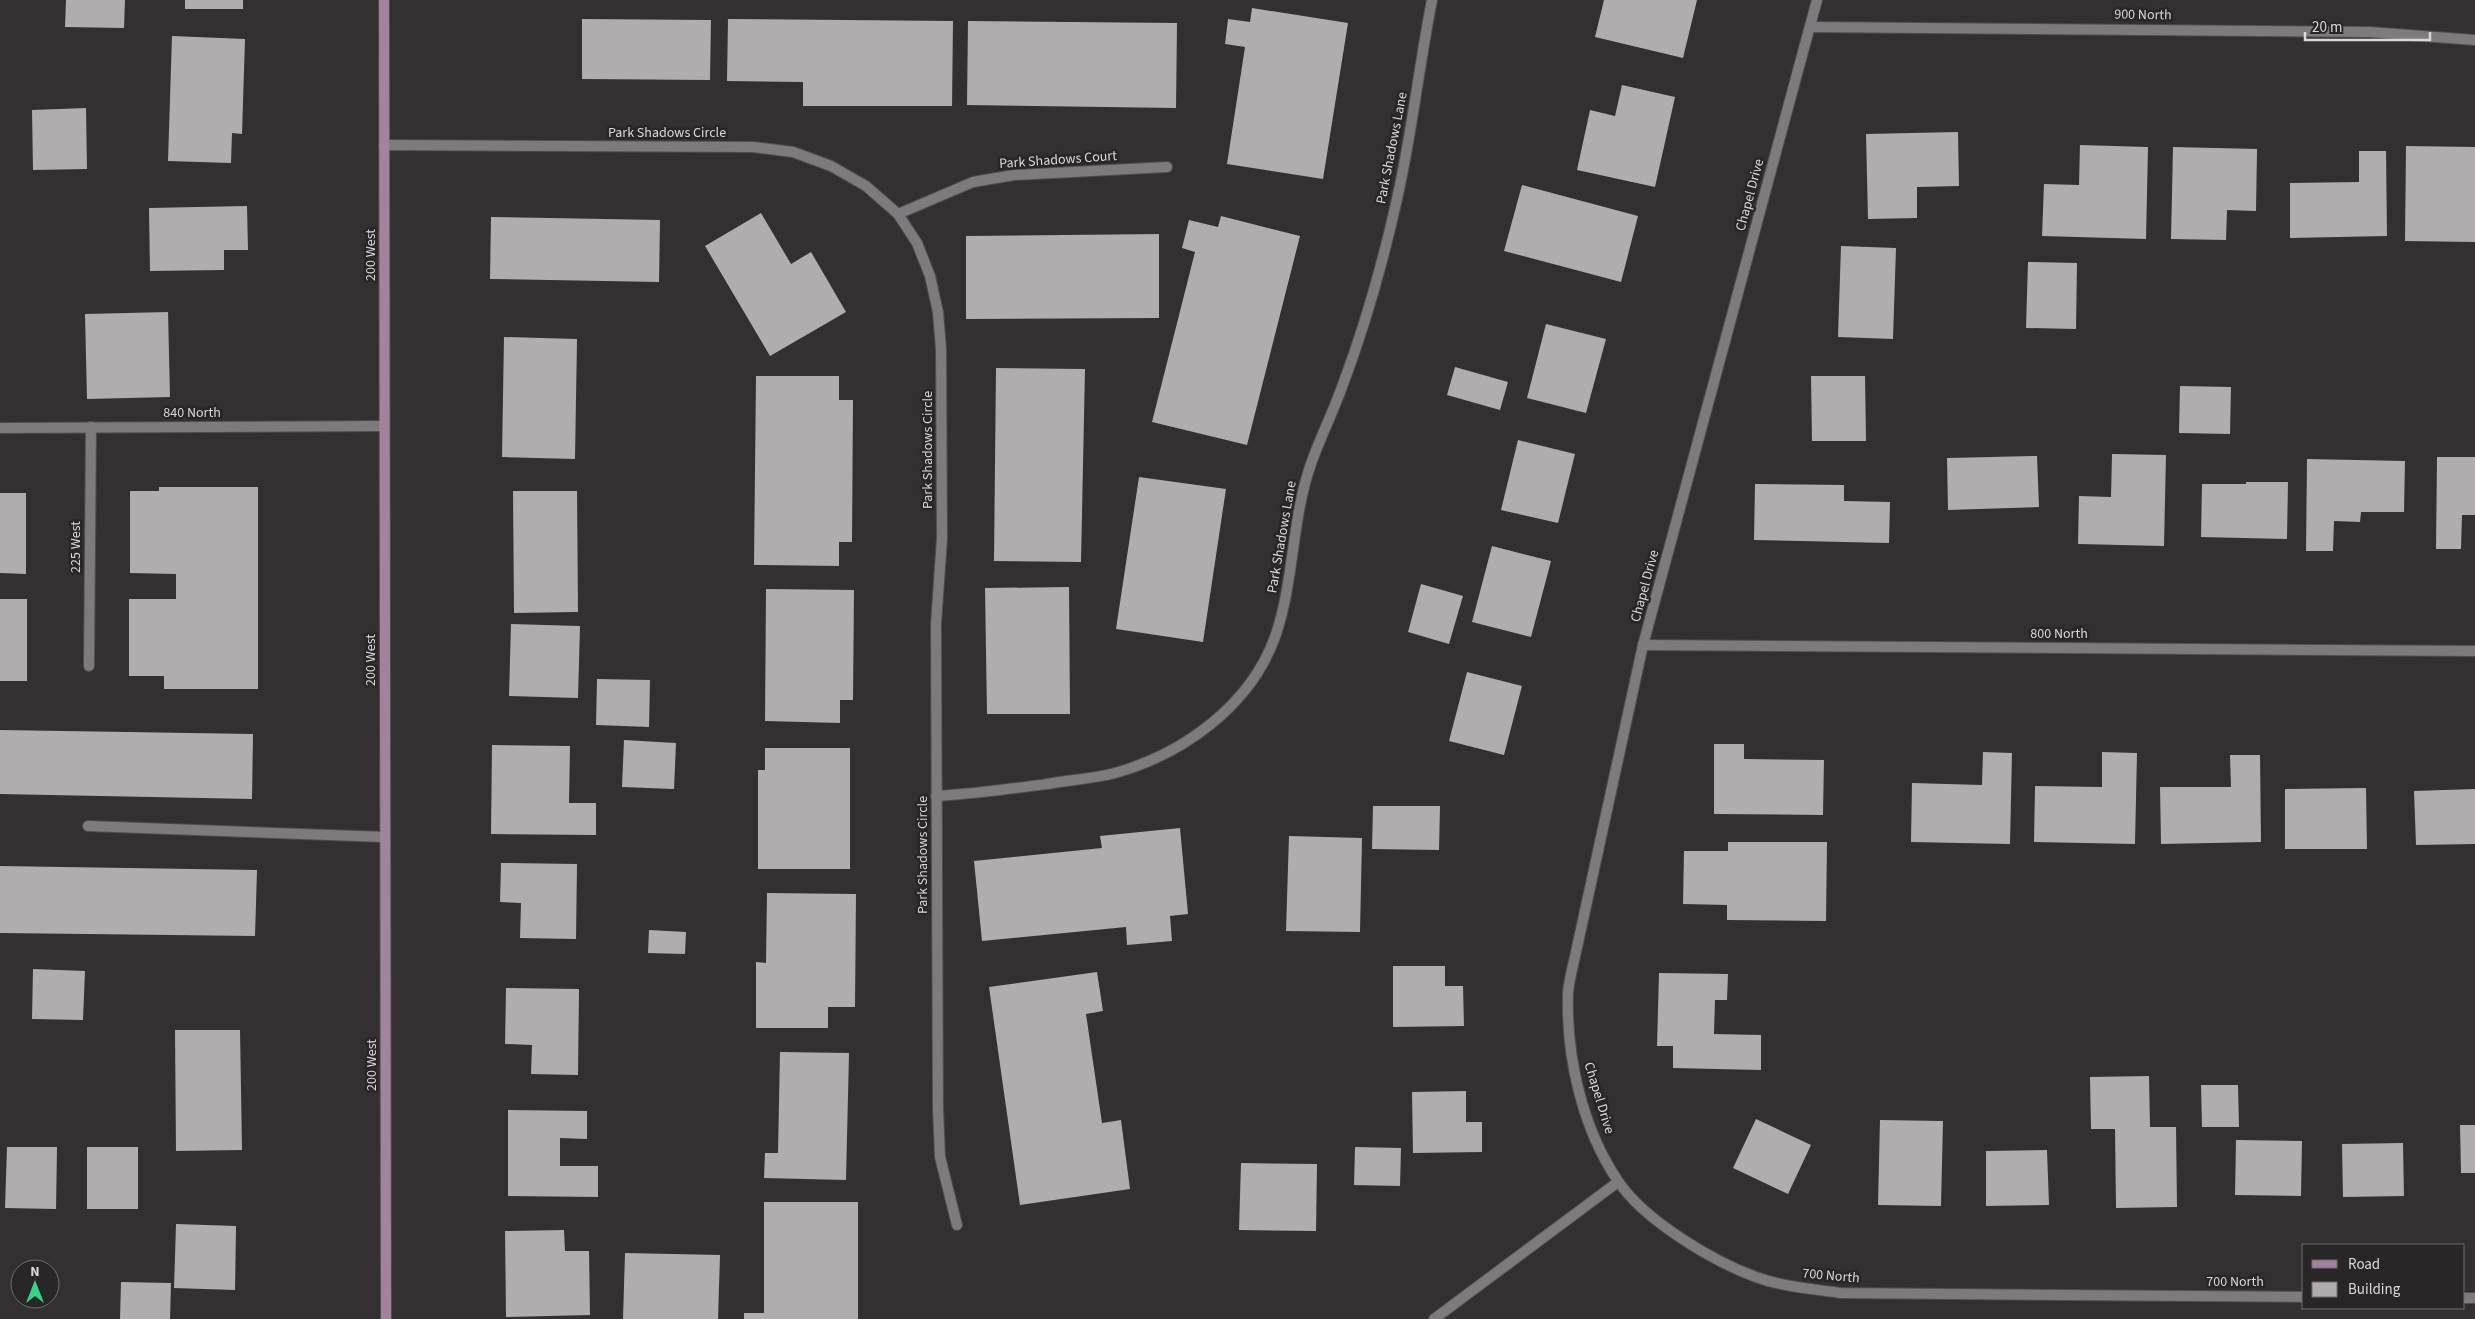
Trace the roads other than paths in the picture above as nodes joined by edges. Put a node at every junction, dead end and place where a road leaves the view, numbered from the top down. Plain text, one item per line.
1 (384, 0) edge
2 (1432, 0) edge
3 (1817, 0) edge
4 (1810, 27) junction
5 (2475, 40) edge
6 (384, 145) junction
7 (1166, 167) dead end
8 (898, 214) junction
9 (384, 426) junction
10 (91, 427) junction
11 (0, 428) edge
12 (1643, 645) junction
13 (2475, 651) edge
14 (89, 666) dead end
15 (936, 796) junction
16 (88, 826) dead end
17 (385, 837) junction
18 (1618, 1182) junction
19 (957, 1225) dead end
20 (2302, 1297) edge
21 (386, 1319) edge
22 (1434, 1319) edge

1 - 6 main road, 200 West
2 - 15 street, Park Shadows Lane
3 - 4 street, Chapel Drive
4 - 5 street, 900 North
4 - 12 street, Chapel Drive
6 - 8 street, Park Shadows Circle
6 - 9 main road, 200 West
7 - 8 street, Park Shadows Court
8 - 15 street, Park Shadows Circle
9 - 10 street, 840 North
9 - 17 main road, 200 West
10 - 11 street, 840 North
10 - 14 street, 225 West
12 - 13 street, 800 North
12 - 18 street, Chapel Drive
15 - 19 street, Park Shadows Circle
16 - 17 street
17 - 21 main road, 200 West
18 - 20 street, 700 North
18 - 22 street

